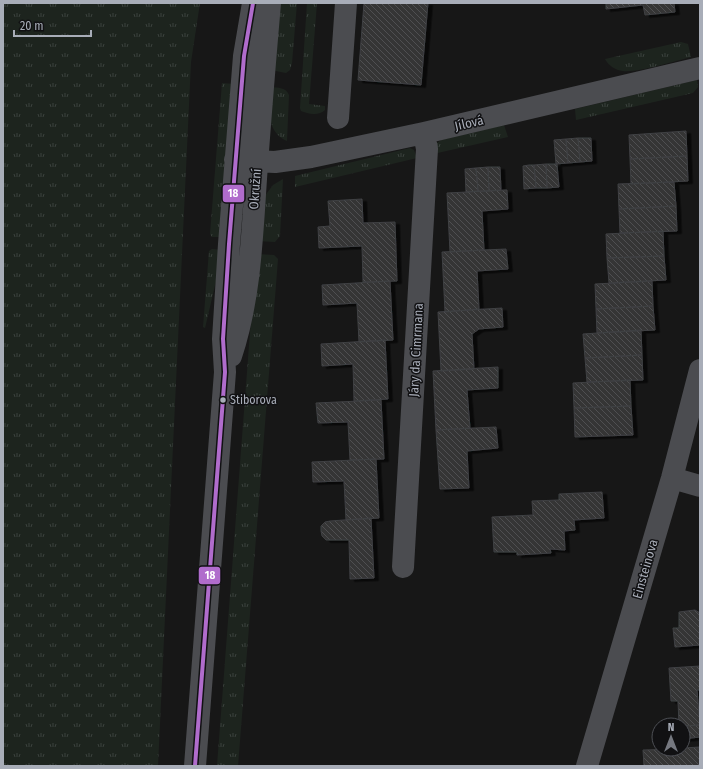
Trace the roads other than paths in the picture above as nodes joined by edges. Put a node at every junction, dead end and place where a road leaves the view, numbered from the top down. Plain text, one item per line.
1 (254, 3) edge
2 (270, 3) edge
3 (346, 3) edge
4 (700, 68) edge
5 (338, 118) dead end
6 (424, 134) junction
7 (235, 160) junction
8 (257, 161) junction
9 (700, 370) edge
10 (225, 372) junction
11 (672, 478) junction
12 (700, 486) edge
13 (403, 567) dead end
14 (195, 766) edge
15 (587, 766) edge

1 - 7 street, Okružní
2 - 8 street, Okružní
3 - 5 street
4 - 6 street, Jílová
6 - 8 street, Jílová
6 - 13 street, Járy da Cimrmana
7 - 8 street, Jílová
7 - 10 street, Okružní
8 - 10 street, Okružní
9 - 11 street, Einsteinova
10 - 14 street, Okružní
11 - 12 street
11 - 15 street, Einsteinova

